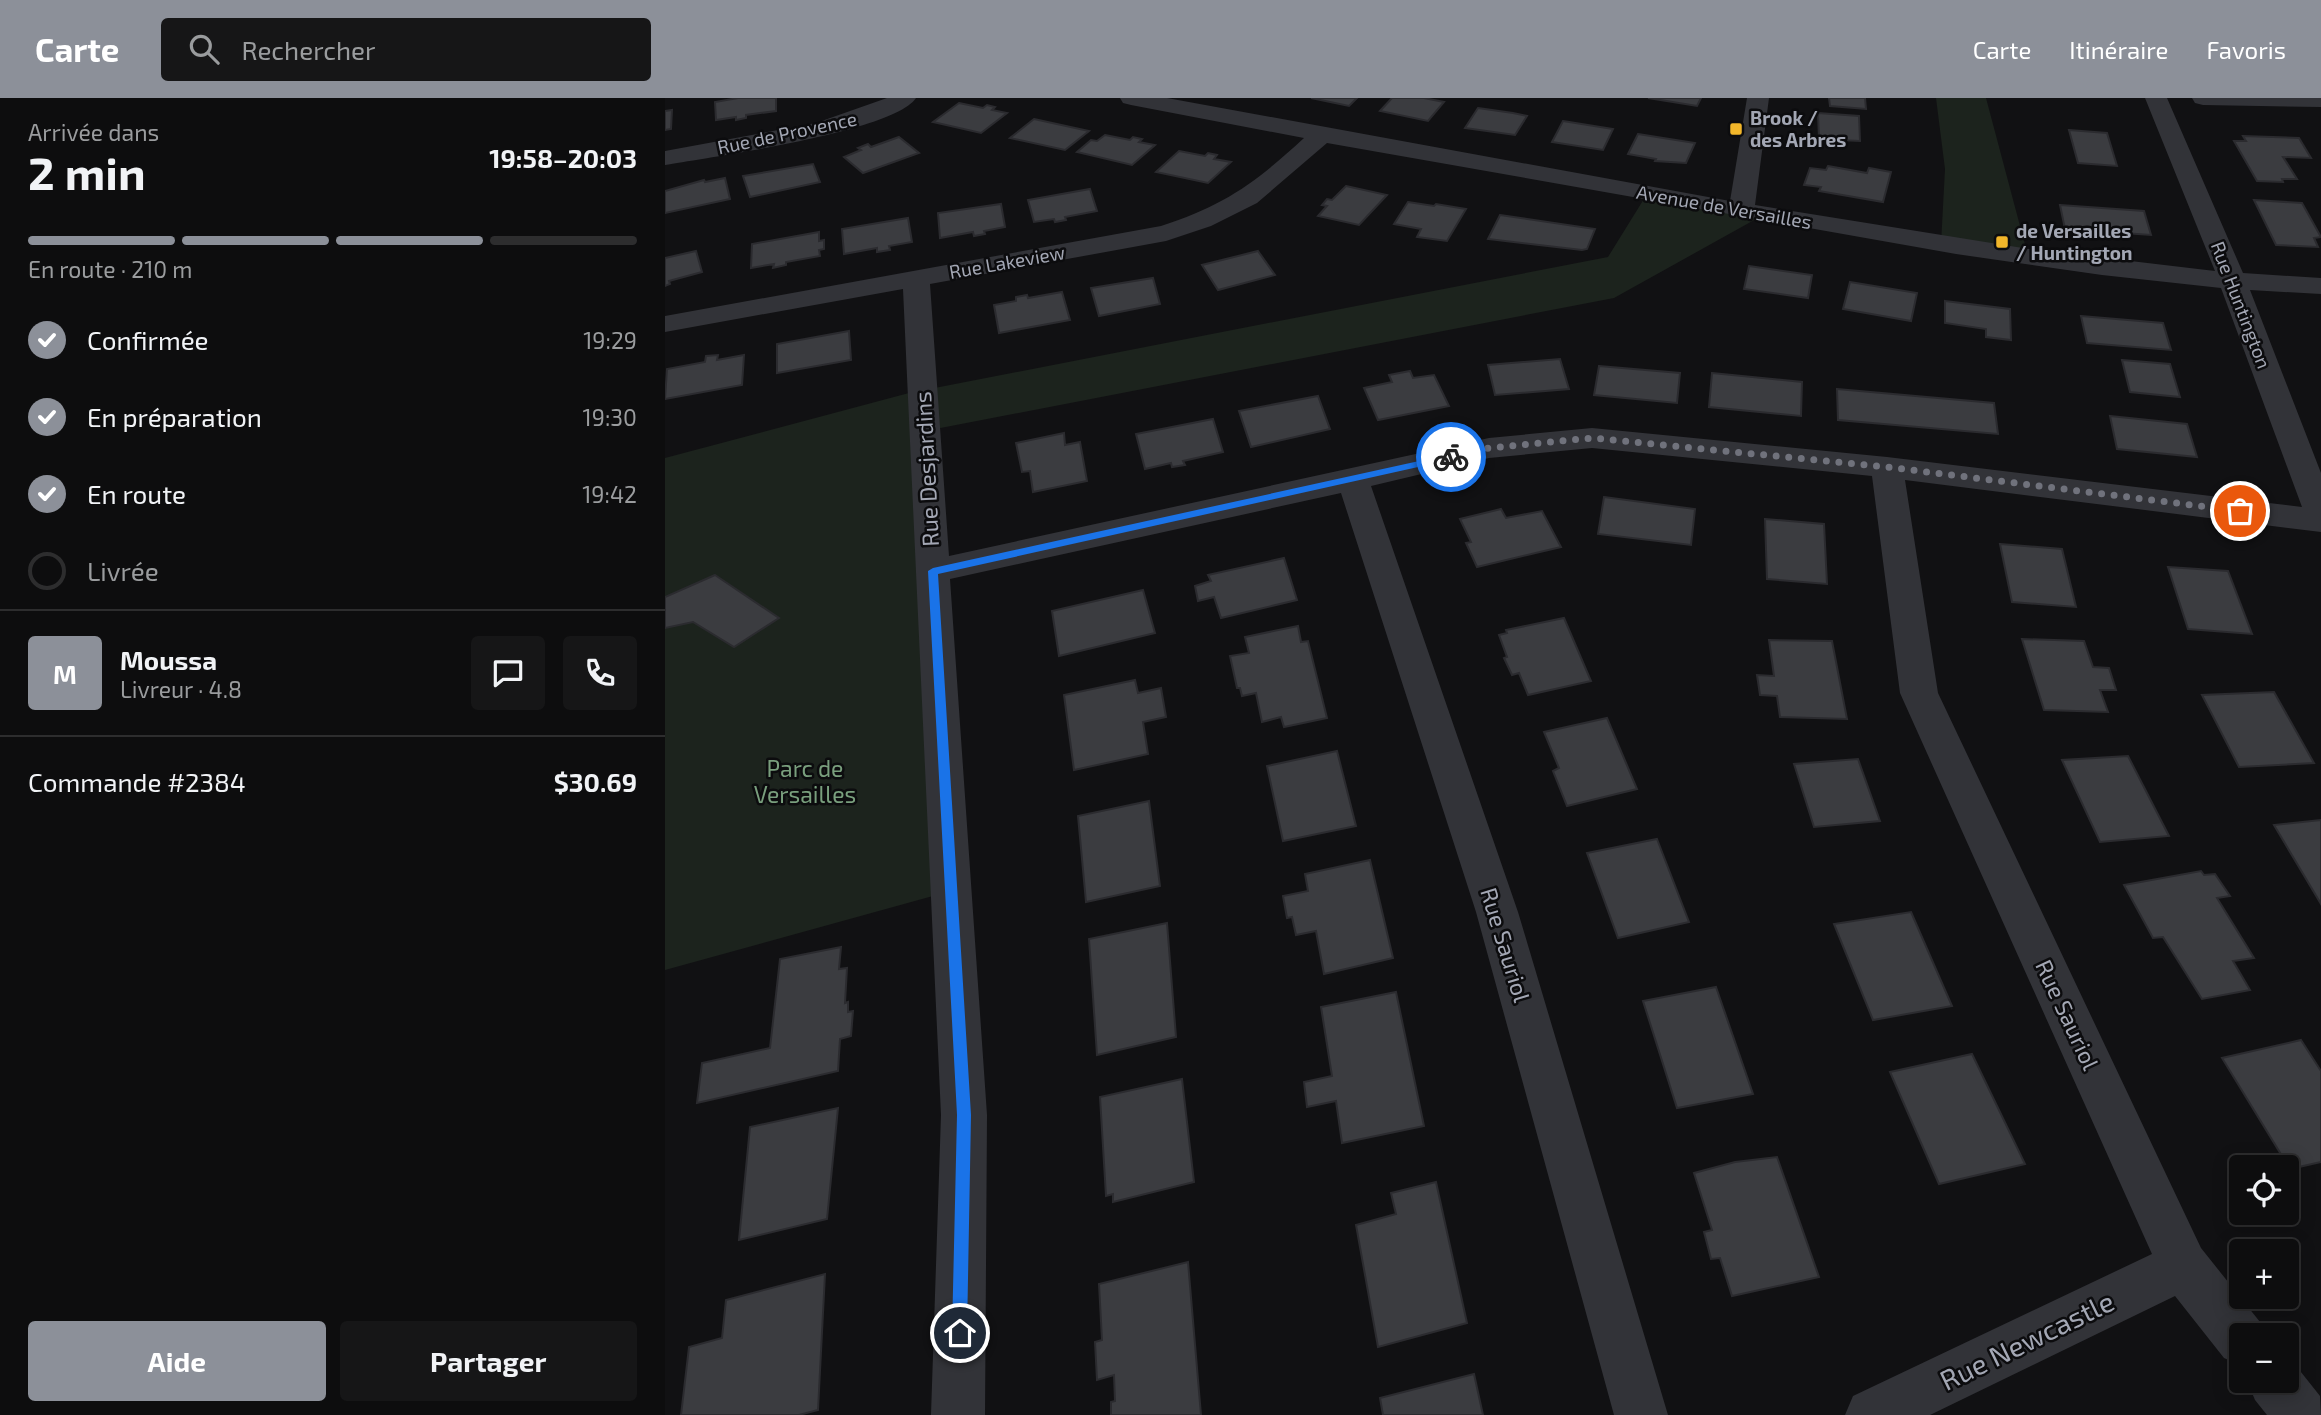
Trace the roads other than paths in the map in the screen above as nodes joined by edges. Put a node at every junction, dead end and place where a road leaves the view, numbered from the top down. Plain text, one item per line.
1 (905, 98) edge
2 (1131, 98) edge
3 (1758, 98) edge
4 (2156, 98) edge
5 (2203, 98) edge
6 (2321, 100) edge
7 (1321, 136) junction
8 (665, 158) edge
9 (1741, 210) junction
10 (916, 278) junction
11 (2233, 282) junction
12 (2321, 286) edge
13 (665, 324) edge
14 (1887, 467) junction
15 (1353, 480) junction
16 (2321, 515) edge
17 (2321, 521) edge
18 (933, 571) junction
19 (2183, 1266) junction
20 (2229, 1324) edge
21 (2284, 1393) edge
22 (958, 1415) edge
23 (1641, 1415) edge
24 (1872, 1415) edge
25 (2301, 1415) edge

1 - 8 street, Rue de Provence
2 - 7 street, Avenue de Versailles
3 - 9 street
4 - 11 street, Rue Huntington
5 - 6 street
7 - 9 street, Avenue de Versailles
7 - 10 street, Rue Lakeview
9 - 11 street, Avenue de Versailles
10 - 13 street, Rue Lakeview
10 - 18 street, Rue Desjardins
11 - 12 street, Avenue de Versailles
11 - 16 street, Rue Huntington
14 - 15 street
14 - 17 street
14 - 19 street, Rue Sauriol
15 - 18 street
15 - 23 street, Rue Sauriol
18 - 22 street, Rue Desjardins
19 - 20 street, Rue Sauriol
19 - 24 street, Rue Newcastle
21 - 25 street

